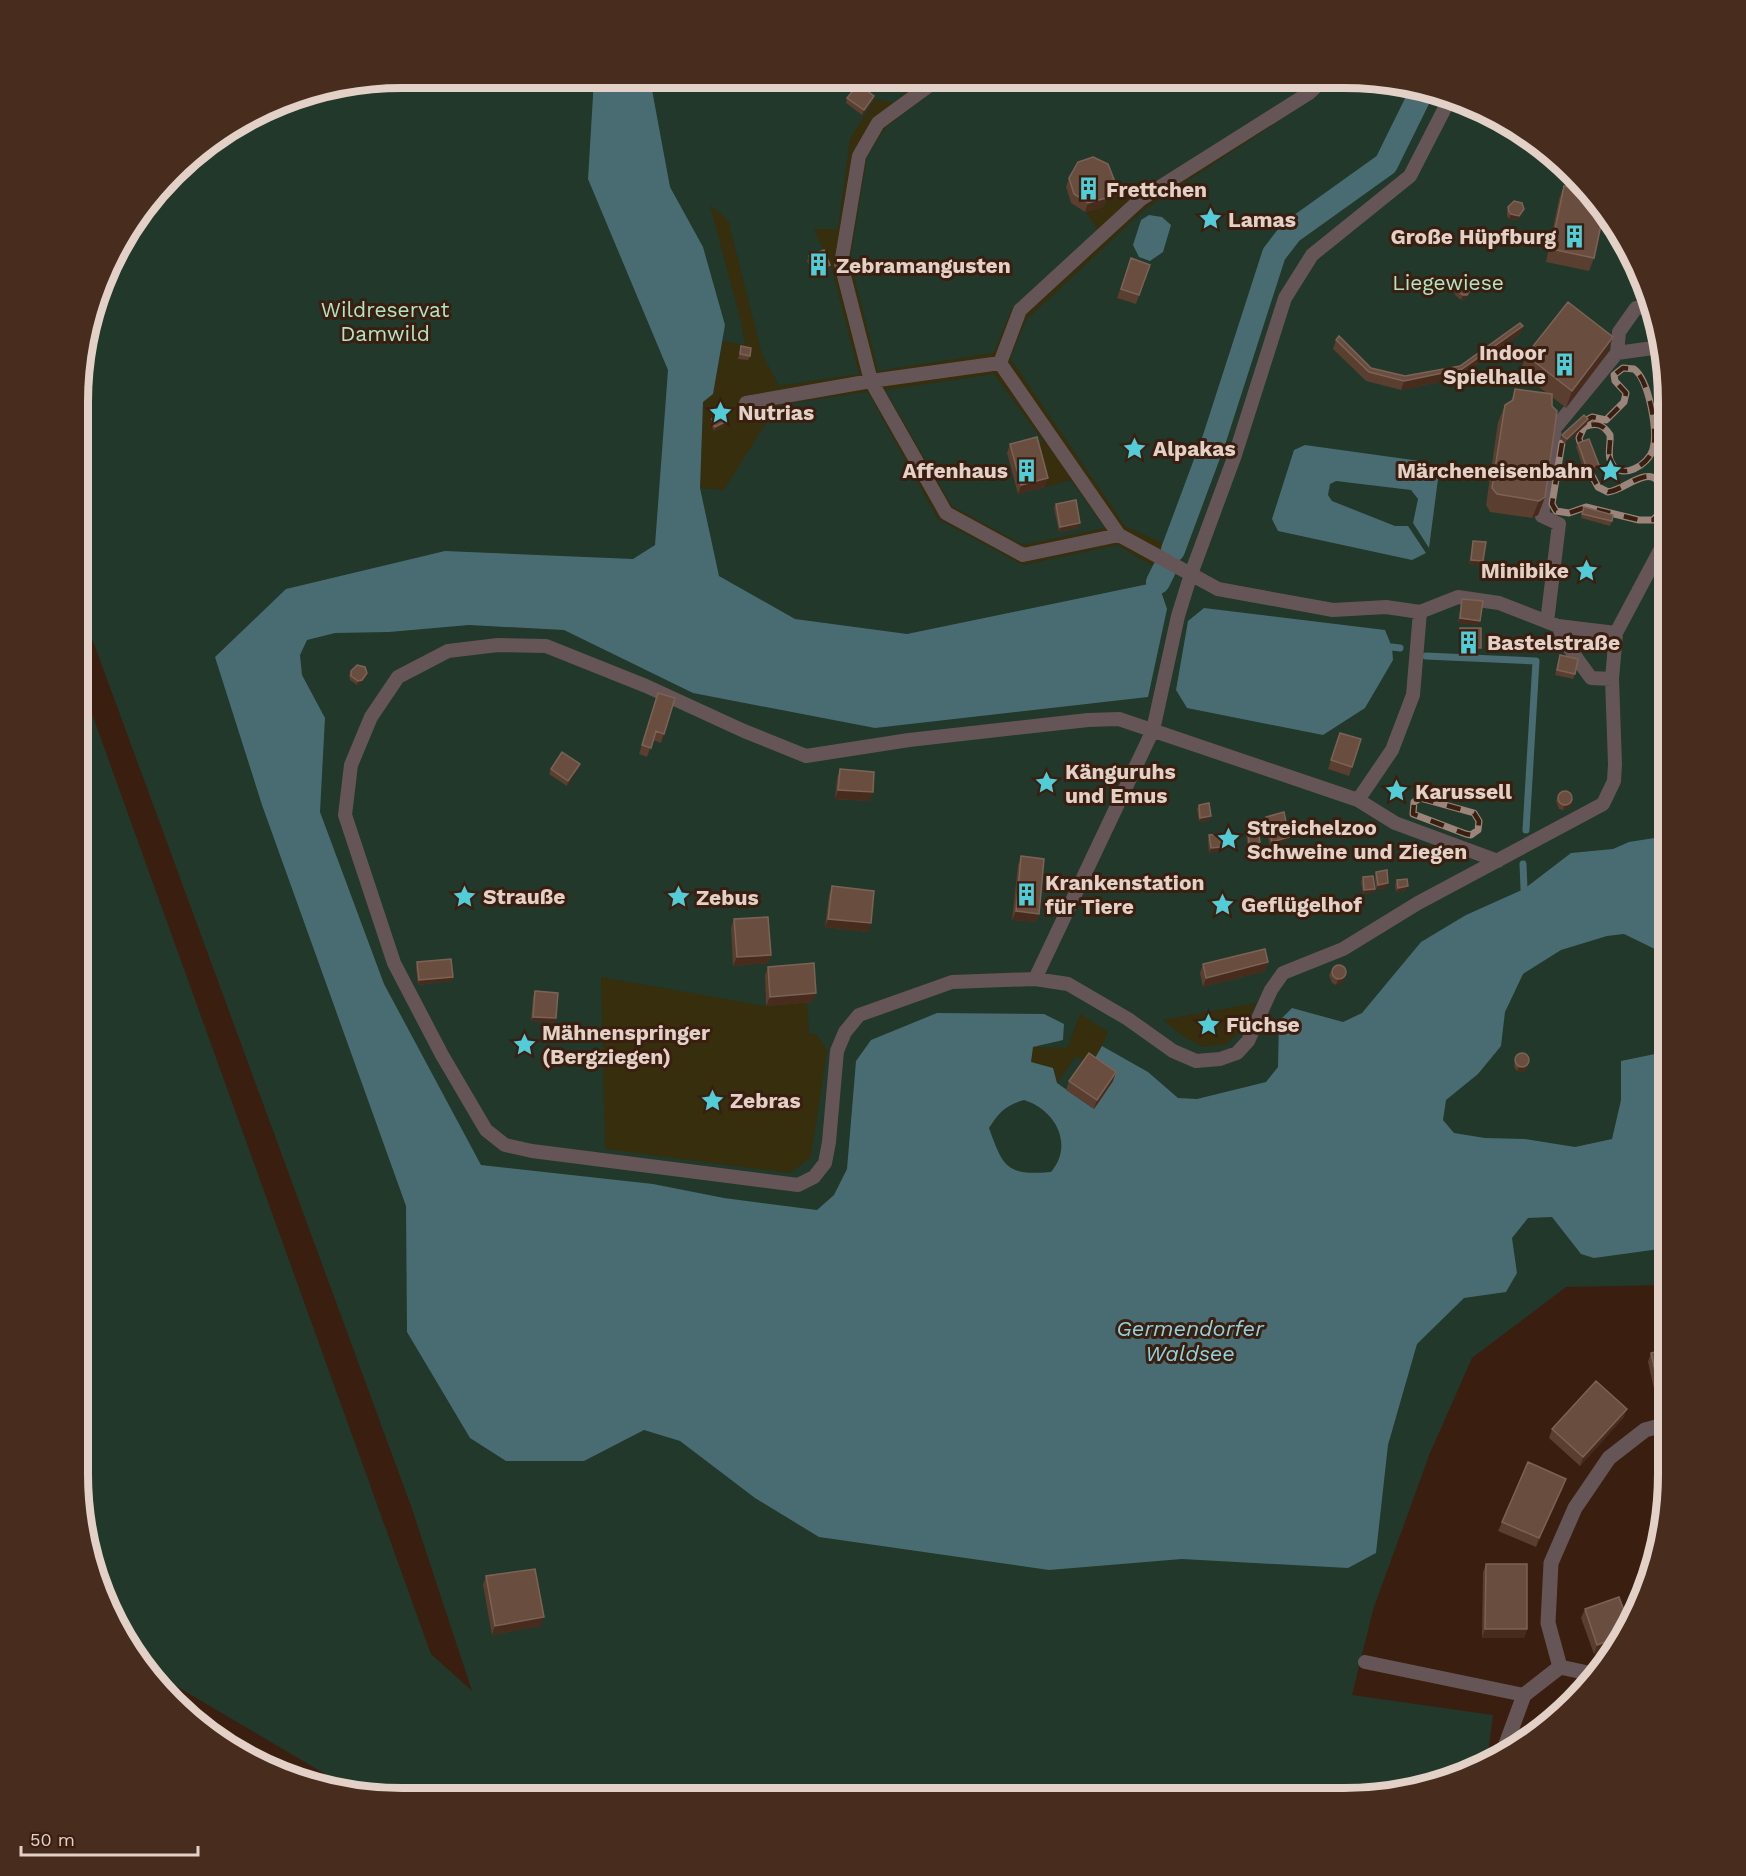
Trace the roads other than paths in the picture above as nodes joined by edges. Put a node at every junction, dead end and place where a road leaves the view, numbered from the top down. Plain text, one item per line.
1 (925, 89) edge
2 (1313, 89) edge
3 (1446, 105) edge
4 (1643, 307) edge
5 (1652, 348) edge
6 (1617, 353) junction
7 (1000, 363) junction
8 (871, 381) junction
9 (746, 402) dead end
10 (1119, 535) junction
11 (1658, 554) edge
12 (1191, 574) junction
13 (1420, 612) junction
14 (1553, 624) junction
15 (1616, 633) junction
16 (1612, 679) junction
17 (1153, 730) junction
18 (1358, 800) junction
19 (1498, 861) junction
20 (1035, 979) junction
21 (1658, 1426) edge
22 (1365, 1662) dead end
23 (1560, 1667) junction
24 (1587, 1673) edge
25 (1524, 1695) junction
26 (1507, 1742) edge

1 - 8 lane
2 - 7 lane
3 - 12 lane
4 - 6 lane
5 - 6 lane
6 - 14 lane
7 - 8 lane
7 - 10 lane
8 - 9 lane
8 - 10 lane
10 - 12 lane
11 - 15 lane
12 - 13 lane
12 - 17 lane
13 - 14 lane
13 - 18 lane
14 - 15 lane
14 - 16 lane
15 - 16 lane
16 - 19 lane
17 - 18 lane
17 - 20 lane
17 - 20 lane
18 - 19 lane
19 - 20 lane
21 - 23 street
22 - 25 lane
23 - 24 street
23 - 25 street
25 - 26 street

